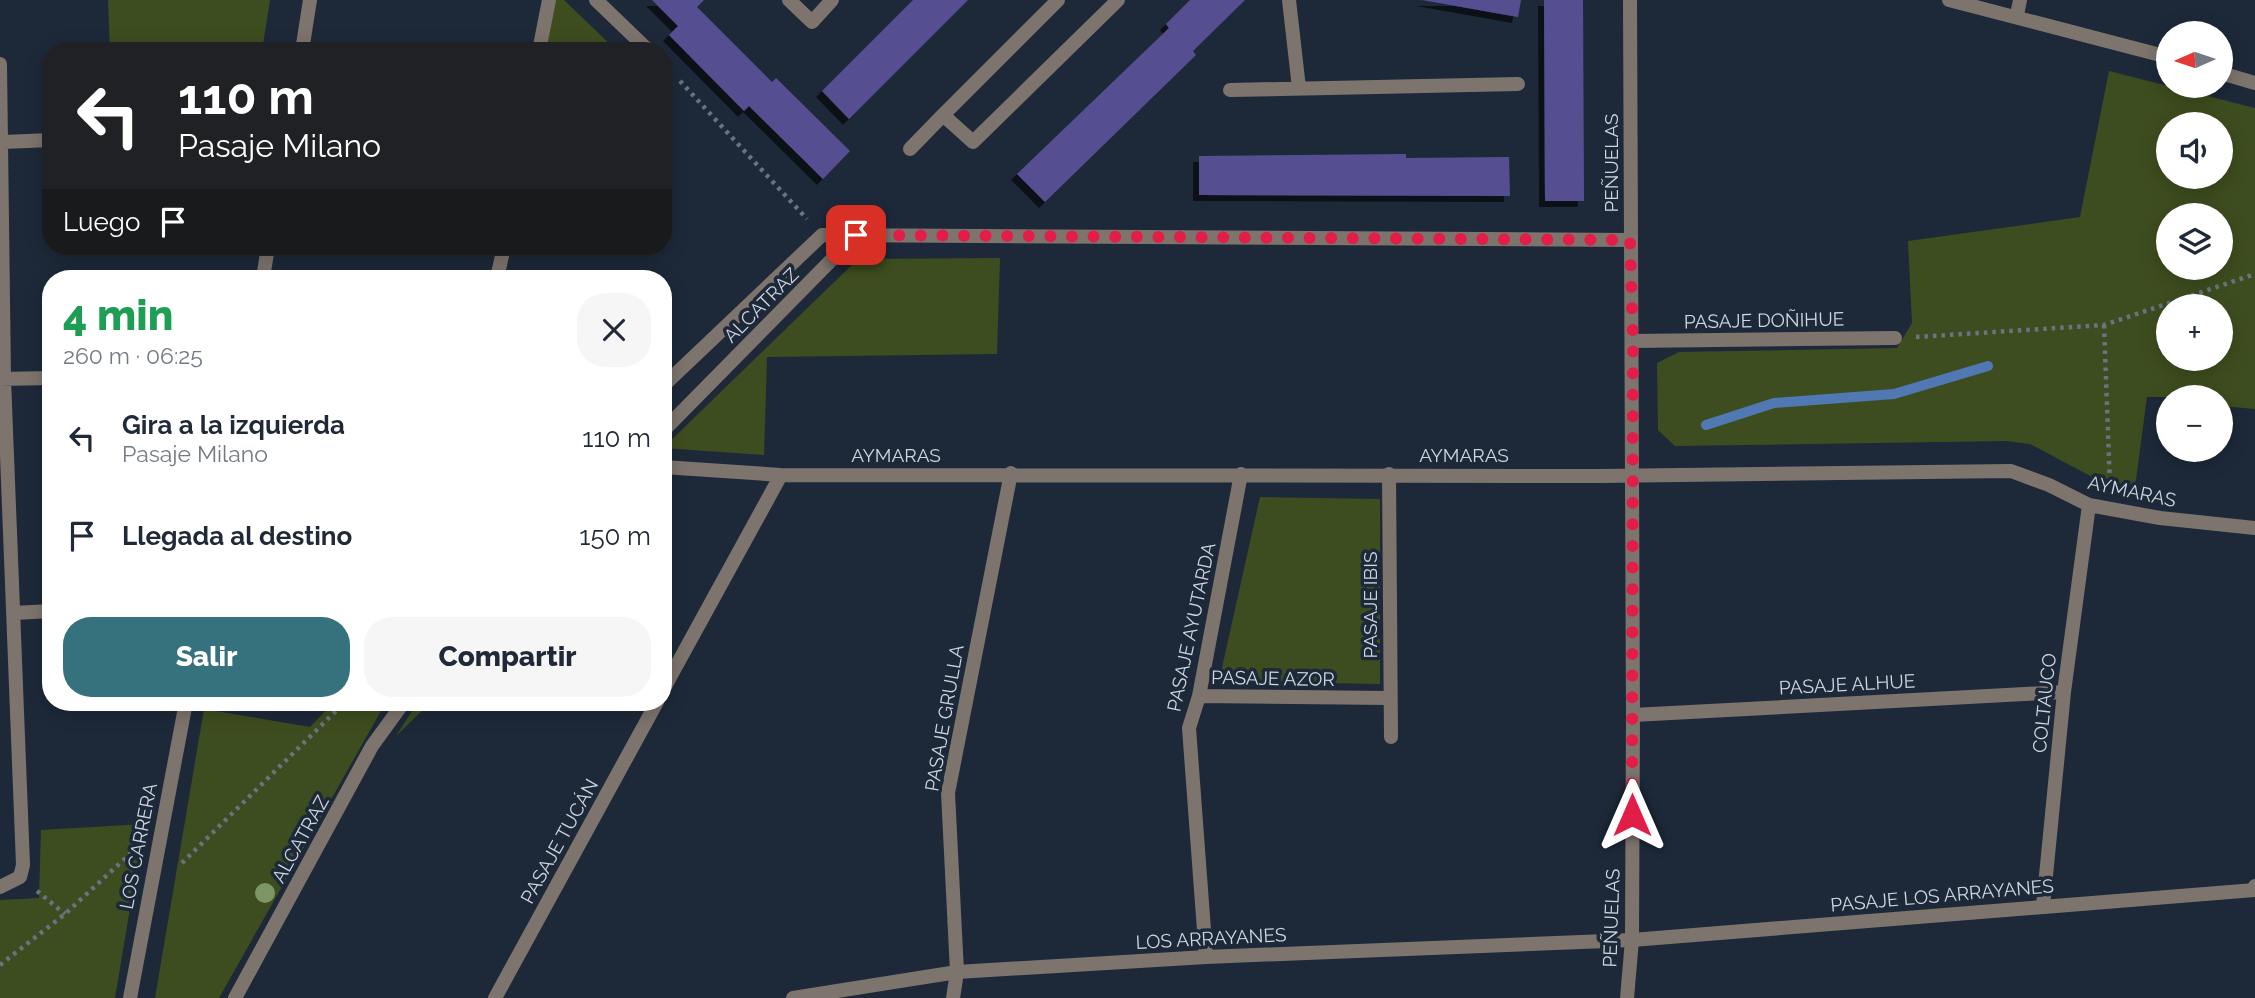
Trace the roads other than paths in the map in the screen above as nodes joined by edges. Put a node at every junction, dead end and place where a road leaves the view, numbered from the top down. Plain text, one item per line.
1 (310, 0) edge
2 (549, 0) edge
3 (596, 0) edge
4 (789, 0) edge
5 (832, 0) edge
6 (1058, 0) edge
7 (1118, 0) edge
8 (1289, 0) edge
9 (1630, 0) edge
10 (1949, 0) edge
11 (2020, 0) edge
12 (2017, 15) junction
13 (303, 42) edge
14 (541, 42) edge
15 (640, 42) edge
16 (2156, 54) edge
17 (0, 64) edge
18 (2233, 77) edge
19 (2255, 83) edge
20 (1518, 84) dead end
21 (1299, 88) junction
22 (1230, 90) dead end
23 (943, 115) junction
24 (42, 140) edge
25 (3, 142) junction
26 (910, 149) dead end
27 (856, 235) junction
28 (1630, 240) junction
29 (1895, 338) road end
30 (1633, 341) junction
31 (672, 377) edge
32 (42, 378) edge
33 (2, 379) edge
34 (672, 422) edge
35 (672, 468) edge
36 (1012, 473) junction
37 (1241, 474) junction
38 (1389, 474) junction
39 (781, 475) junction
40 (1631, 475) junction
41 (2089, 505) junction
42 (2255, 528) edge
43 (42, 611) edge
44 (13, 612) junction
45 (672, 674) edge
46 (2064, 692) junction
47 (1199, 696) junction
48 (1389, 698) junction
49 (184, 711) edge
50 (397, 711) edge
51 (652, 711) edge
52 (1633, 715) junction
53 (1391, 737) dead end
54 (0, 887) edge
55 (2255, 888) edge
56 (2043, 906) junction
57 (1632, 940) junction
58 (1206, 957) junction
59 (957, 972) junction
60 (130, 998) edge
61 (235, 998) edge
62 (495, 998) edge
63 (793, 998) edge
64 (953, 998) edge
65 (1626, 998) edge

1 - 13 street
2 - 14 street
3 - 15 street
4 - 5 street
6 - 23 street
7 - 23 street
8 - 21 street
9 - 28 street, PEÑUELAS
10 - 12 street
11 - 12 street
12 - 16 street
17 - 25 street
18 - 19 street
20 - 21 street
21 - 22 street
23 - 26 street
24 - 25 street
25 - 33 street
27 - 28 street
27 - 31 street, ALCATRAZ
27 - 34 street, ALCATRAZ
28 - 30 street, PEÑUELAS
29 - 30 street, PASAJE DOÑIHUE
30 - 40 street, PEÑUELAS
32 - 33 street
33 - 44 street
35 - 39 street, AYMARAS
36 - 37 street, AYMARAS
36 - 39 street, AYMARAS
36 - 59 street, PASAJE GRULLA
37 - 38 street, AYMARAS
37 - 47 street, PASAJE AYUTARDA
38 - 40 street, AYMARAS
38 - 48 street, PASAJE IBIS
39 - 45 street
40 - 41 street, AYMARAS
40 - 52 street, PEÑUELAS
41 - 42 street, AYMARAS
41 - 46 street, COLTAUCO
43 - 44 street
44 - 54 street
46 - 52 street, PASAJE ALHUE
46 - 56 street, COLTAUCO
47 - 48 street, PASAJE AZOR
47 - 58 street, PASAJE AYUTARDA
48 - 53 street, PASAJE IBIS
49 - 60 street, LOS CARRERA
50 - 61 street, ALCATRAZ
51 - 62 street, PASAJE TUCÁN
52 - 57 street, PEÑUELAS
55 - 56 street, PASAJE LOS ARRAYANES
56 - 57 street, PASAJE LOS ARRAYANES
57 - 58 street, LOS ARRAYANES
57 - 65 street, PEÑUELAS
58 - 59 street, LOS ARRAYANES
59 - 63 street, LOS ARRAYANES
59 - 64 street, PASAJE GRULLA

